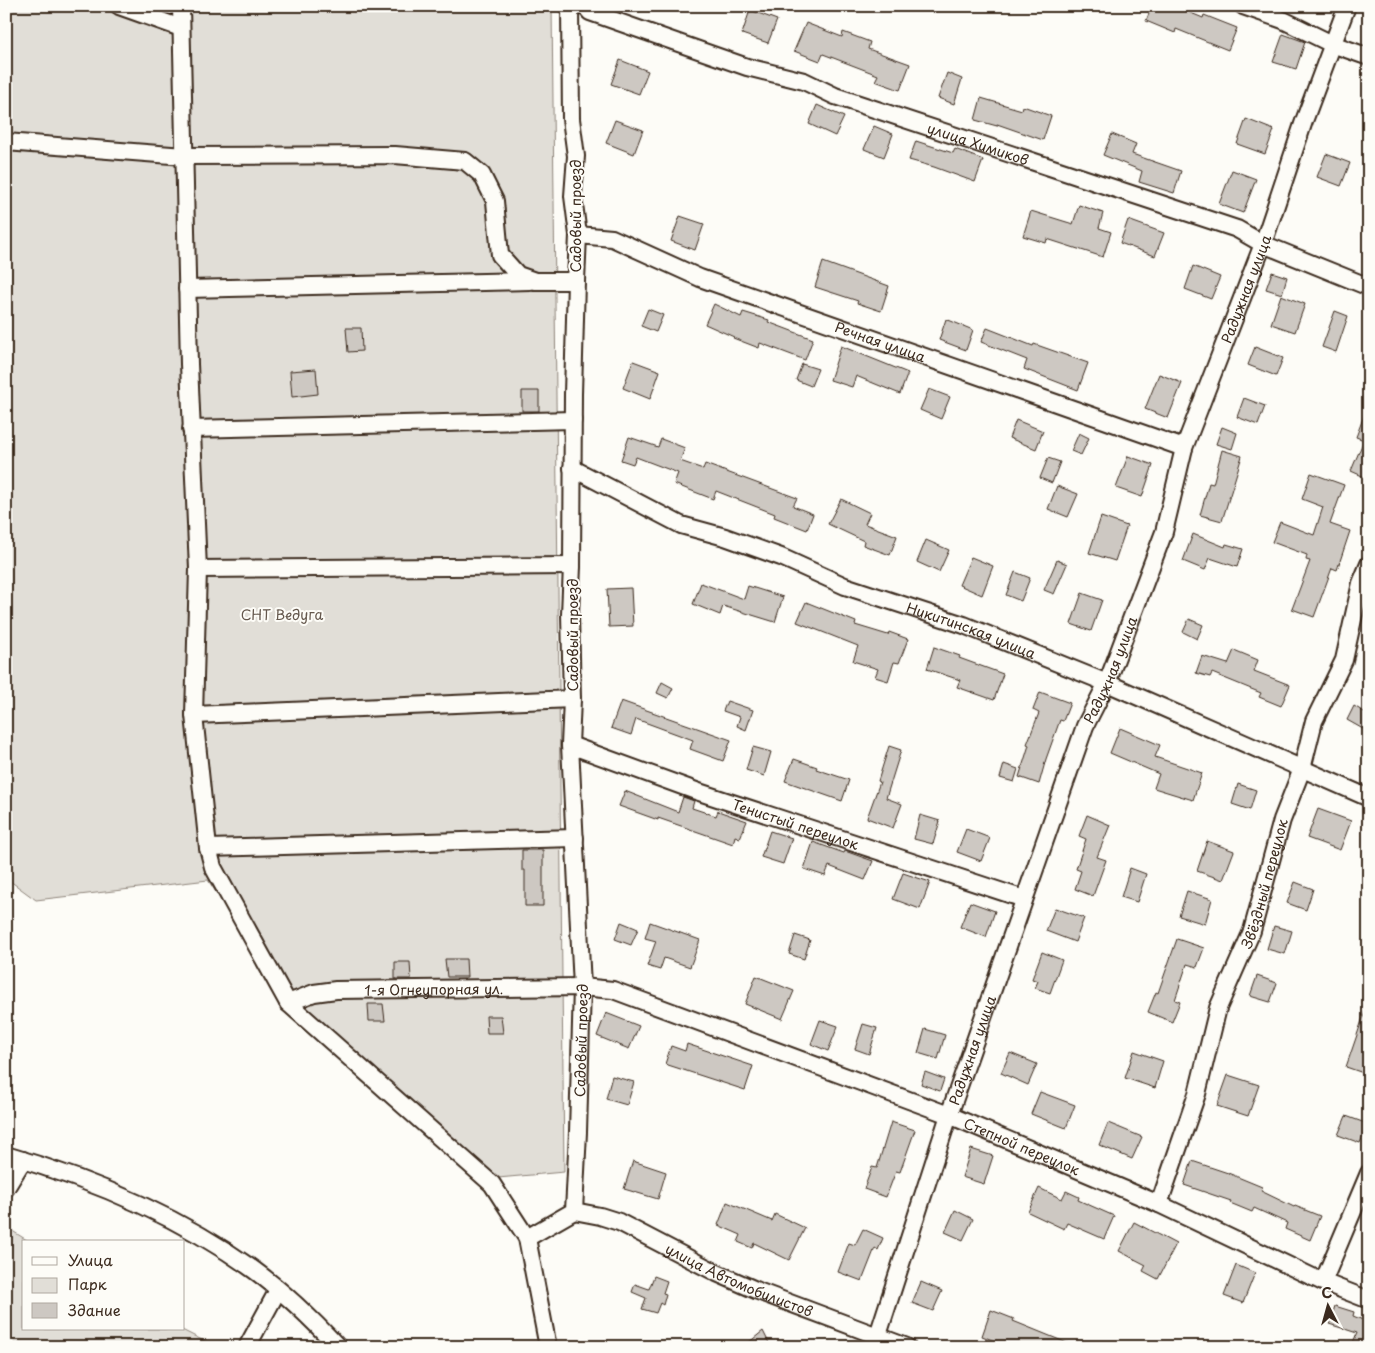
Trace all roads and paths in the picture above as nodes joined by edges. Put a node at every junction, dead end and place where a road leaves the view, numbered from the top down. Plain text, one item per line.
1 (119, 6) edge
2 (181, 6) edge
3 (570, 6) edge
4 (585, 6) edge
5 (1243, 6) edge
6 (1347, 6) edge
7 (181, 28) junction
8 (1332, 44) junction
9 (1369, 57) edge
10 (6, 142) edge
11 (184, 156) junction
12 (578, 235) junction
13 (1263, 244) junction
14 (535, 281) junction
15 (576, 281) junction
16 (1369, 287) edge
17 (187, 289) junction
18 (573, 420) junction
19 (191, 429) junction
20 (1184, 448) junction
21 (572, 468) junction
22 (1369, 564) edge
23 (572, 566) junction
24 (198, 568) junction
25 (1107, 682) junction
26 (572, 699) junction
27 (194, 714) junction
28 (570, 745) junction
29 (1302, 769) junction
30 (1369, 798) edge
31 (575, 838) junction
32 (208, 848) junction
33 (1024, 899) junction
34 (582, 987) junction
35 (288, 1003) junction
36 (949, 1115) junction
37 (6, 1155) edge
38 (23, 1160) junction
39 (1369, 1173) edge
40 (6, 1188) edge
41 (1159, 1204) junction
42 (574, 1211) junction
43 (527, 1238) junction
44 (1323, 1282) junction
45 (278, 1290) junction
46 (1369, 1300) edge
47 (878, 1335) junction
48 (247, 1347) edge
49 (338, 1347) edge
50 (548, 1347) edge
51 (907, 1347) edge

1 - 7 street
2 - 7 street
3 - 12 street, Садовый проезд
4 - 13 street, улица Химиков
5 - 8 street
6 - 8 street, Радужная улица
7 - 11 street
8 - 9 street
8 - 13 street, Радужная улица
10 - 11 street
11 - 14 street
11 - 17 street
12 - 15 street, Садовый проезд
12 - 20 street, Речная улица
13 - 16 street, улица Химиков
13 - 20 street, Радужная улица
14 - 15 street
14 - 17 street
15 - 18 street, Садовый проезд
17 - 19 street
18 - 19 street
18 - 21 street, Садовый проезд
19 - 24 street
20 - 25 street, Радужная улица
21 - 23 street, Садовый проезд
21 - 25 street, Никитинская улица
22 - 29 street, Звёздный переулок
23 - 24 street
23 - 26 street, Садовый проезд
24 - 27 street
25 - 29 street, Никитинская улица
25 - 33 street, Радужная улица
26 - 27 street
26 - 28 street, Садовый проезд
27 - 32 street
28 - 31 street, Садовый проезд
28 - 33 street, Тенистый переулок
29 - 30 street, Никитинская улица
29 - 41 street, Звёздный переулок
31 - 32 street
31 - 34 street, Садовый проезд
32 - 35 street
33 - 36 street, Радужная улица
34 - 35 street, 1-я Огнеупорная ул.
34 - 36 street, Степной переулок
34 - 42 street, Садовый проезд
35 - 43 street
36 - 41 street, Степной переулок
36 - 47 street, Радужная улица
37 - 38 street
38 - 40 street
38 - 45 street
39 - 44 street
41 - 44 street, Степной переулок
42 - 43 street
42 - 47 street, улица Автомобилистов
43 - 50 street
44 - 46 street, Степной переулок
45 - 48 street
45 - 49 street
47 - 51 street, улица Автомобилистов

